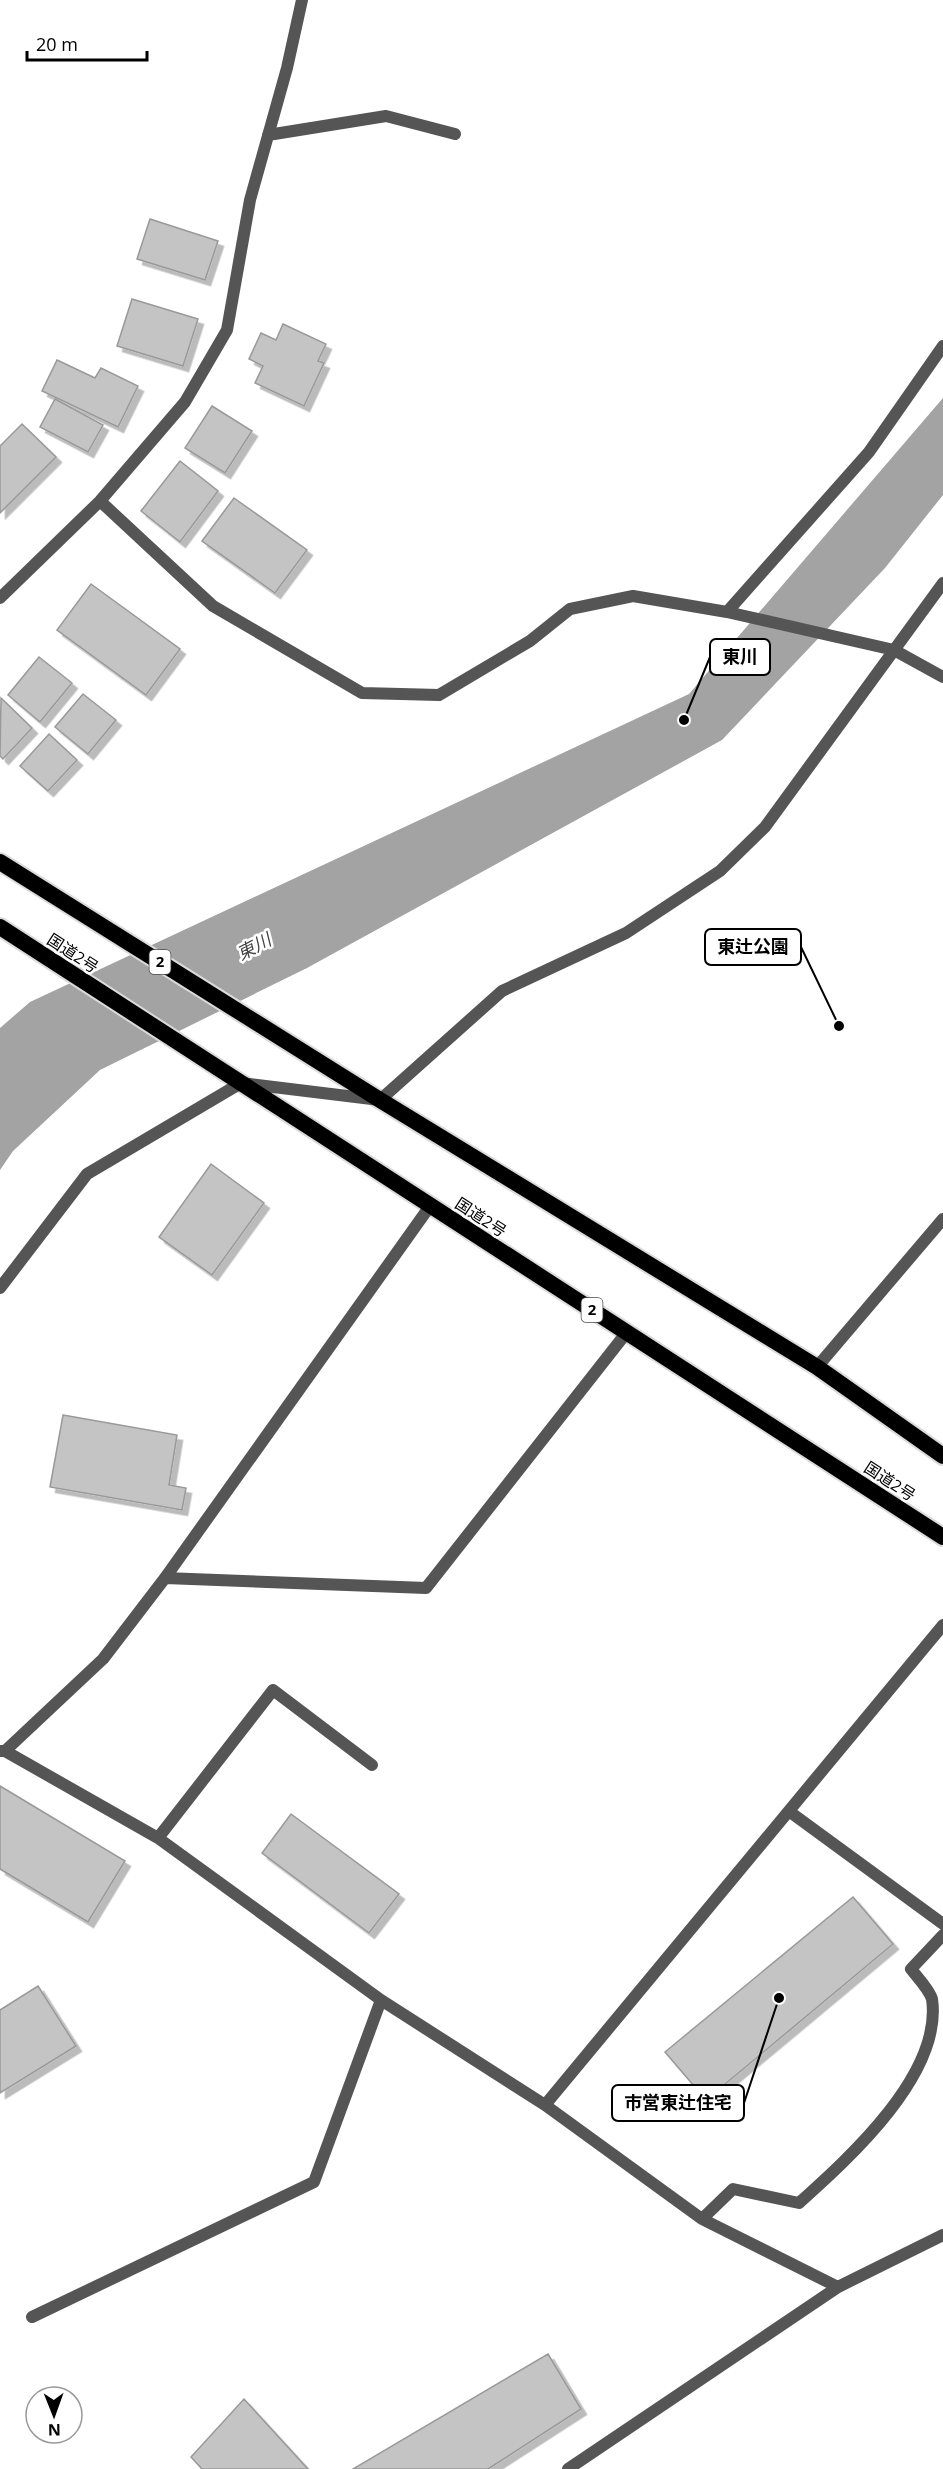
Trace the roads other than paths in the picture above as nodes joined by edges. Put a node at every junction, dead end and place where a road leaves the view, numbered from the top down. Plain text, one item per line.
1 (302, 0) edge
2 (455, 134) dead end
3 (268, 135) junction
4 (943, 346) edge
5 (100, 501) junction
6 (943, 583) edge
7 (0, 598) edge
8 (727, 612) junction
9 (894, 650) junction
10 (943, 677) edge
11 (0, 862) edge
12 (0, 927) edge
13 (241, 1083) junction
14 (380, 1100) junction
15 (430, 1206) junction
16 (943, 1219) edge
17 (0, 1288) edge
18 (627, 1332) junction
19 (818, 1367) junction
20 (943, 1456) edge
21 (943, 1537) edge
22 (165, 1578) junction
23 (943, 1625) edge
24 (2, 1751) edge
25 (372, 1765) dead end
26 (790, 1812) junction
27 (158, 1838) junction
28 (943, 1924) edge
29 (943, 1935) edge
30 (381, 2000) junction
31 (545, 2105) junction
32 (702, 2219) junction
33 (943, 2235) edge
34 (838, 2287) junction
35 (32, 2317) dead end
36 (568, 2469) edge

1 - 3 street
2 - 3 street
3 - 5 street
4 - 8 street
5 - 7 street
5 - 8 street
6 - 9 street
8 - 9 street
9 - 10 street
9 - 14 street
11 - 14 highway, 2
12 - 13 highway, 国道2号 / 2
13 - 14 street
13 - 15 highway, 国道2号 / 2
13 - 17 street
14 - 19 highway, 2
15 - 18 highway, 国道2号 / 2
15 - 22 street
16 - 19 street
18 - 21 highway, 国道2号 / 2
18 - 22 street
19 - 20 highway, 2
22 - 24 street
23 - 26 street
24 - 27 street
25 - 27 street
26 - 28 street
26 - 31 street
27 - 30 street
29 - 32 street
30 - 31 street
30 - 35 street
31 - 32 street
32 - 34 street
33 - 34 street
34 - 36 street

